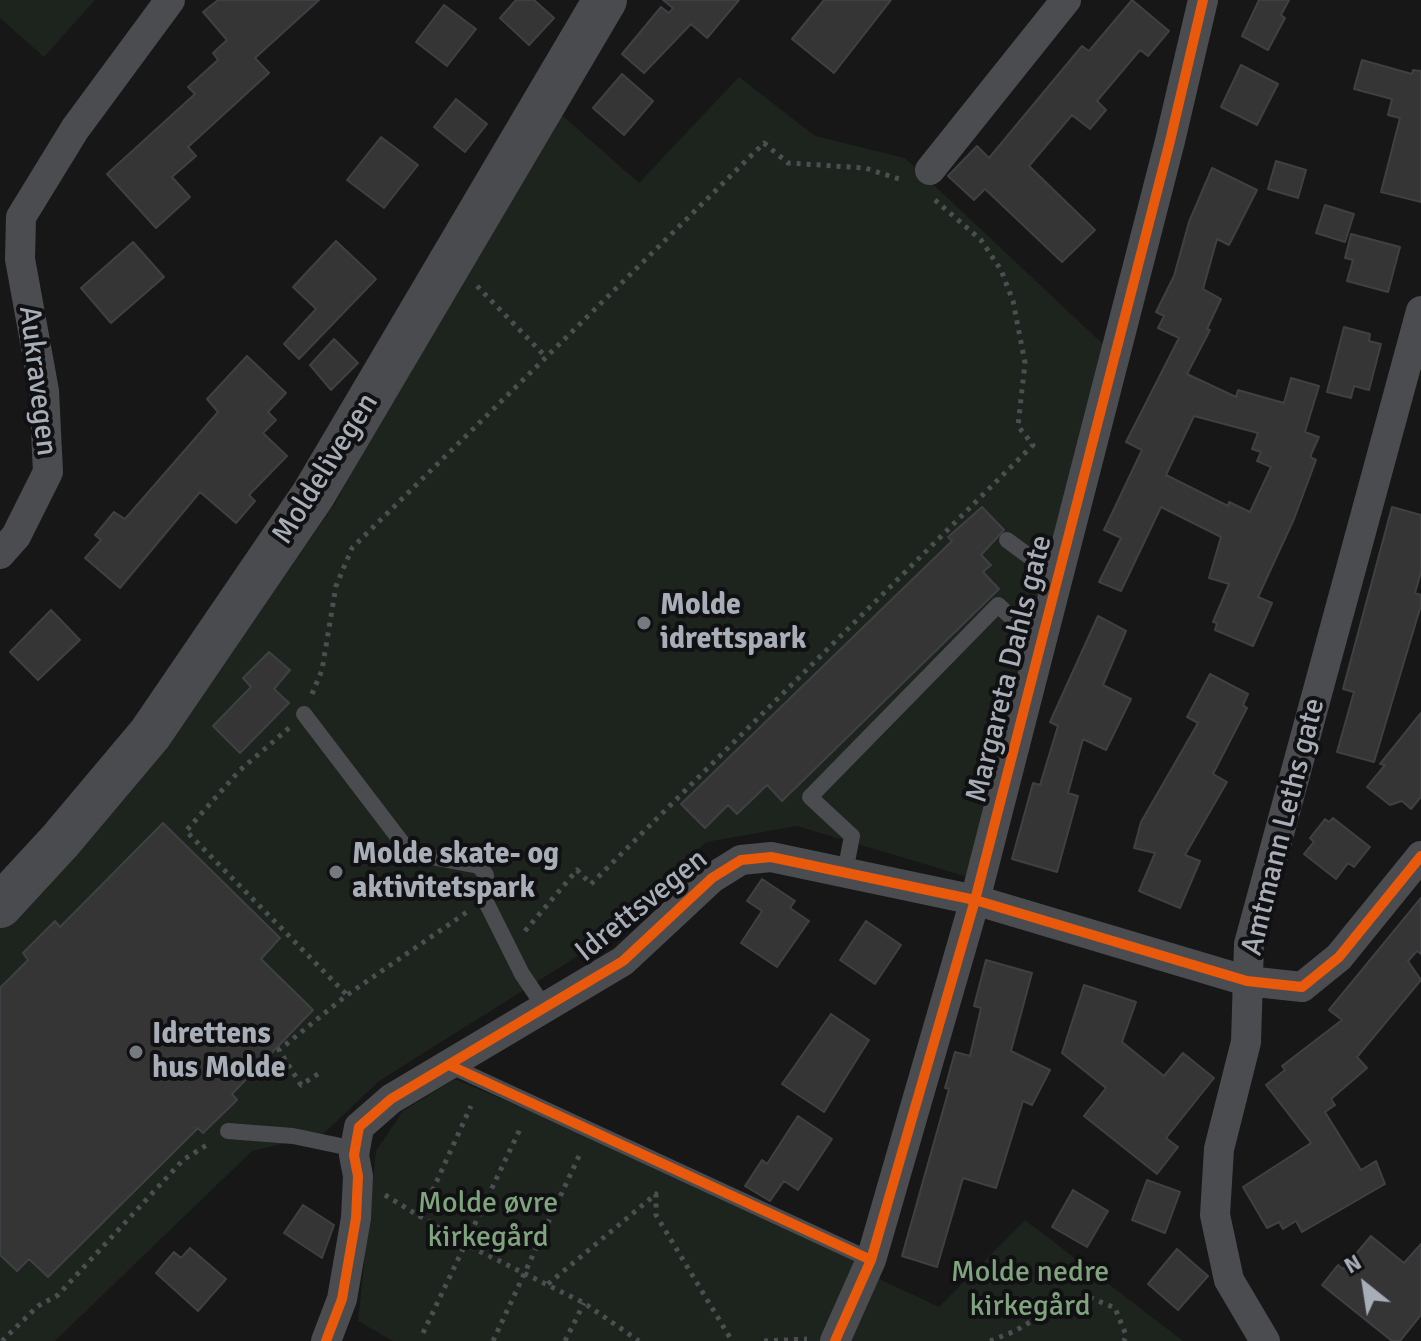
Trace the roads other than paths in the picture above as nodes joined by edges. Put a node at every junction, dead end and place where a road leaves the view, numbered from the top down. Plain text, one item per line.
1 (170, 0) edge
2 (605, 0) edge
3 (1066, 0) edge
4 (1203, 0) edge
5 (922, 183) road end
6 (10, 215) edge
7 (1421, 311) edge
8 (1007, 540) dead end
9 (0, 554) edge
10 (1061, 567) junction
11 (1043, 635) junction
12 (304, 714) road end
13 (1421, 856) edge
14 (845, 872) junction
15 (975, 900) junction
16 (0, 906) edge
17 (1247, 981) junction
18 (545, 1008) junction
19 (449, 1065) junction
20 (228, 1131) road end
21 (356, 1162) junction
22 (871, 1260) junction
23 (326, 1341) edge
24 (835, 1341) edge
25 (1265, 1341) edge

1 - 6 street, Aukravegen
2 - 16 main road, Moldelivegen
3 - 5 street
4 - 10 street, Margareta Dahls gate
6 - 9 street, Aukravegen
7 - 17 street, Amtmann Leths gate
8 - 10 lane
10 - 11 street, Margareta Dahls gate
11 - 14 lane
11 - 15 street, Margareta Dahls gate
12 - 18 lane
13 - 17 street, Idrettsvegen
14 - 15 street, Idrettsvegen
14 - 18 street, Idrettsvegen
15 - 17 street, Idrettsvegen
15 - 22 street, Margareta Dahls gate
17 - 25 street, Amtmann Leths gate
18 - 19 street, Idrettsvegen
19 - 21 street, Idrettsvegen
19 - 22 lane
20 - 21 lane
21 - 23 street, Idrettsvegen
22 - 24 street, Margareta Dahls gate

